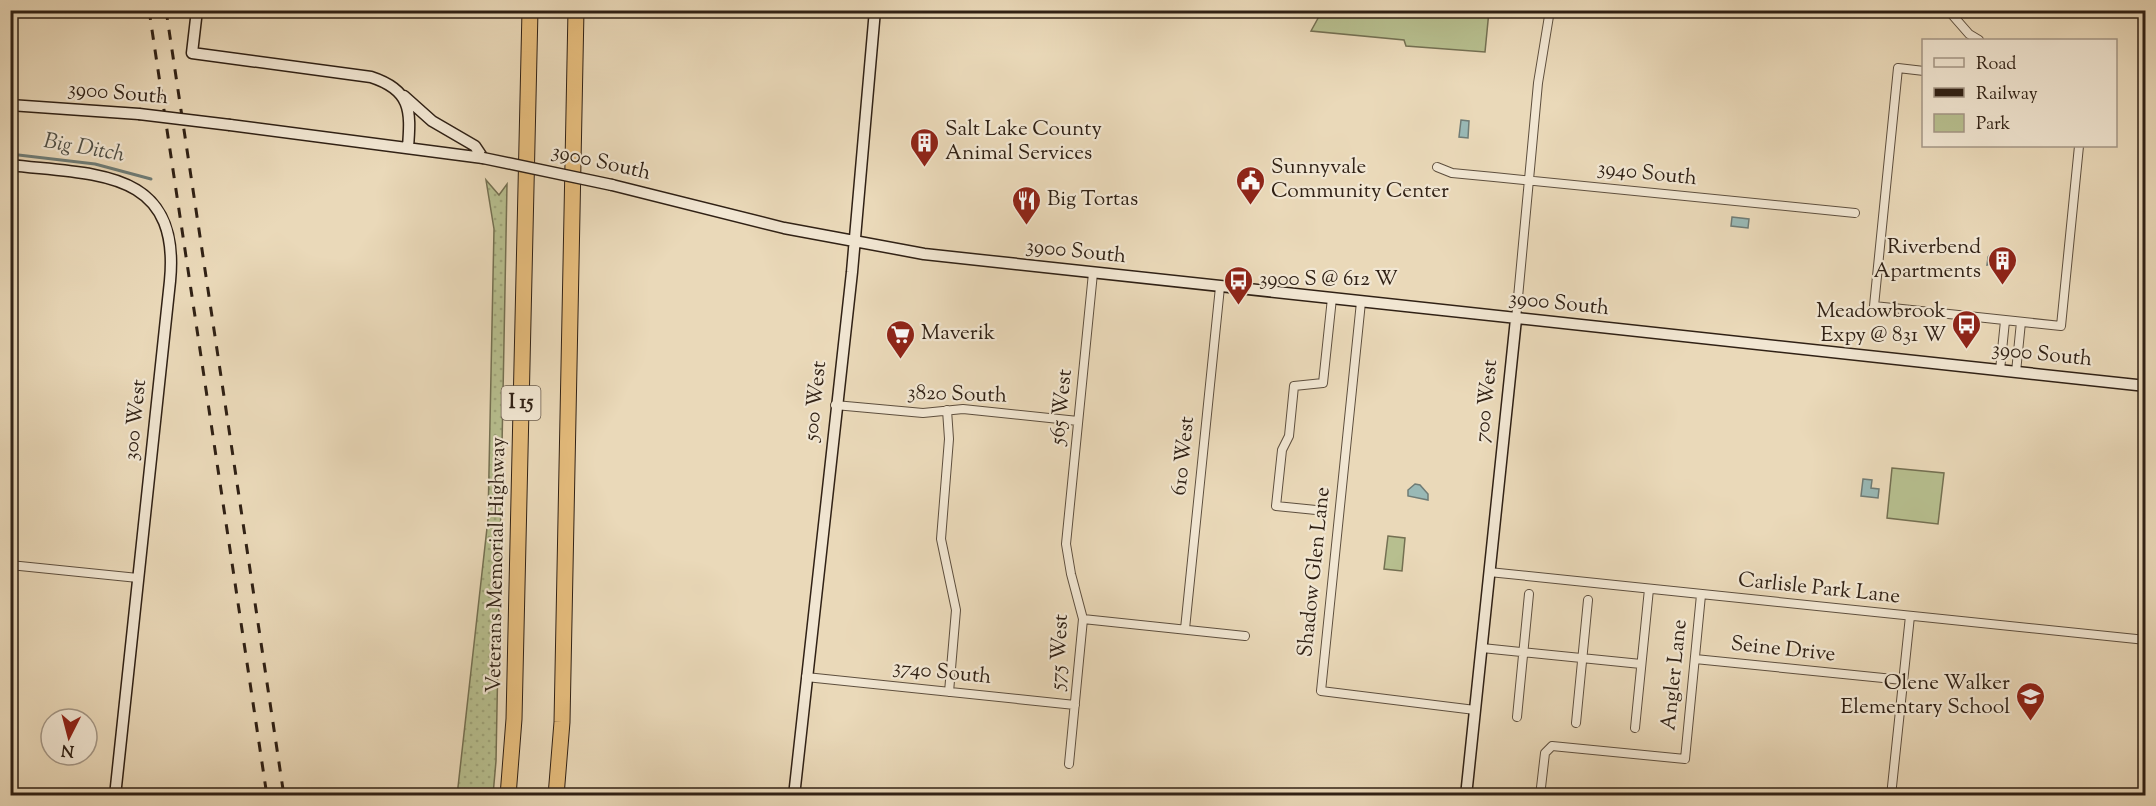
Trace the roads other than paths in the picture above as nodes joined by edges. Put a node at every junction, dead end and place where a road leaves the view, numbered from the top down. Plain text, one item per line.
1 (197, 10) edge
2 (530, 10) edge
3 (576, 10) edge
4 (875, 10) edge
5 (1550, 10) edge
6 (1948, 10) edge
7 (1976, 39) edge
8 (1922, 71) edge
9 (403, 96) junction
10 (10, 105) edge
11 (408, 147) junction
12 (2079, 147) edge
13 (483, 158) junction
14 (10, 165) edge
15 (1437, 167) dead end
16 (1530, 181) junction
17 (1855, 213) dead end
18 (853, 243) junction
19 (1093, 273) junction
20 (1220, 287) junction
21 (1332, 298) junction
22 (1361, 302) junction
23 (1516, 319) junction
24 (2005, 321) junction
25 (2021, 322) junction
26 (2000, 370) junction
27 (2016, 372) junction
28 (2145, 386) edge
29 (835, 405) junction
30 (947, 410) junction
31 (1078, 421) junction
32 (1316, 510) dead end
33 (1066, 544) joint
34 (10, 565) edge
35 (1489, 572) junction
36 (138, 578) junction
37 (1649, 589) junction
38 (1529, 594) dead end
39 (1701, 595) junction
40 (1588, 600) dead end
41 (1910, 616) junction
42 (1083, 619) junction
43 (1185, 629) junction
44 (1245, 636) dead end
45 (2145, 640) edge
46 (1482, 648) junction
47 (1523, 652) junction
48 (1582, 658) junction
49 (1695, 659) junction
50 (1641, 664) junction
51 (806, 677) junction
52 (1903, 680) junction
53 (949, 692) junction
54 (1075, 705) junction
55 (1475, 710) junction
56 (1517, 717) dead end
57 (1576, 723) dead end
58 (1635, 728) dead end
59 (1069, 764) dead end
60 (115, 795) edge
61 (508, 795) edge
62 (556, 795) edge
63 (794, 795) edge
64 (1466, 795) edge
65 (1540, 795) edge
66 (1891, 795) edge

1 - 9 main road
2 - 61 highway, Veterans Memorial Highway / I 15
3 - 62 highway, I 15
4 - 18 main road, 500 West
5 - 16 street, 700 West
6 - 7 street
8 - 24 street
9 - 11 main road
9 - 13 main road
10 - 11 main road, 3900 South, bridge
11 - 13 main road, 3900 South
12 - 25 street
13 - 18 main road, 3900 South, bridge
14 - 36 main road, 300 West
15 - 16 street, 3940 South
16 - 17 street, 3940 South
16 - 23 street, 700 West
18 - 19 main road, 3900 South
18 - 29 main road, 500 West
19 - 20 main road, 3900 South
19 - 31 street, 565 West
20 - 21 main road, 3900 South
20 - 43 street, 610 West
21 - 22 main road, 3900 South
21 - 32 street
22 - 23 main road, 3900 South
22 - 55 street, Shadow Glen Lane
23 - 26 main road, 3900 South
23 - 35 main road, 700 West
24 - 25 street
24 - 26 street
25 - 27 street
26 - 27 main road, 3900 South
27 - 28 main road, 3900 South
29 - 30 street, 3820 South
29 - 51 main road, 500 West
30 - 31 street, 3820 South
30 - 53 street
31 - 33 street, 565 West
33 - 42 street, 575 West
34 - 36 street
35 - 37 street, Carlisle Park Lane
35 - 46 main road, 700 West
36 - 60 main road, 300 West
37 - 39 street, Carlisle Park Lane
37 - 50 street
38 - 47 street
39 - 41 street, Carlisle Park Lane
39 - 49 street, Angler Lane
40 - 48 street
41 - 45 street, Carlisle Park Lane
41 - 52 street
42 - 43 street
42 - 54 street, 575 West
43 - 44 street
46 - 47 street
46 - 55 main road, 700 West
47 - 48 street
47 - 56 street
48 - 50 street
48 - 57 street
49 - 52 street, Seine Drive
49 - 65 street, Angler Lane
50 - 58 street
51 - 53 street, 3740 South
51 - 63 main road, 500 West
52 - 66 street
53 - 54 street, 3740 South
54 - 59 street, 575 West
55 - 64 main road, 700 West

